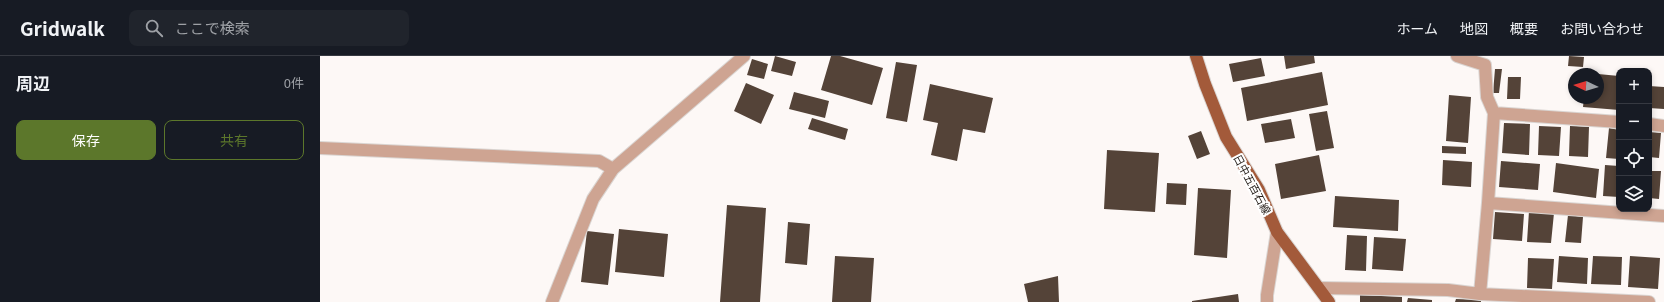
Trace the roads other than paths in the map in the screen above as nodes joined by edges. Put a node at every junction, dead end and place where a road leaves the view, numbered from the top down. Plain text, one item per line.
1 (744, 56) edge
2 (1196, 56) edge
3 (1457, 56) edge
4 (1494, 113) junction
5 (1616, 122) edge
6 (1652, 124) edge
7 (1664, 126) edge
8 (320, 148) edge
9 (613, 169) junction
10 (1488, 203) junction
11 (1664, 216) edge
12 (1277, 232) junction
13 (1319, 288) junction
14 (1480, 294) junction
15 (1447, 296) edge
16 (552, 302) edge
17 (1267, 302) edge
18 (1329, 302) edge
19 (1649, 302) edge

1 - 9 street
2 - 12 main road, 日中五百石線
3 - 4 street
4 - 5 street
4 - 10 street
6 - 7 street
8 - 9 street
9 - 16 street
10 - 11 street
10 - 14 street
12 - 13 main road, 日中五百石線
12 - 17 street
13 - 15 street
13 - 18 main road, 日中五百石線
14 - 15 street
14 - 19 street

